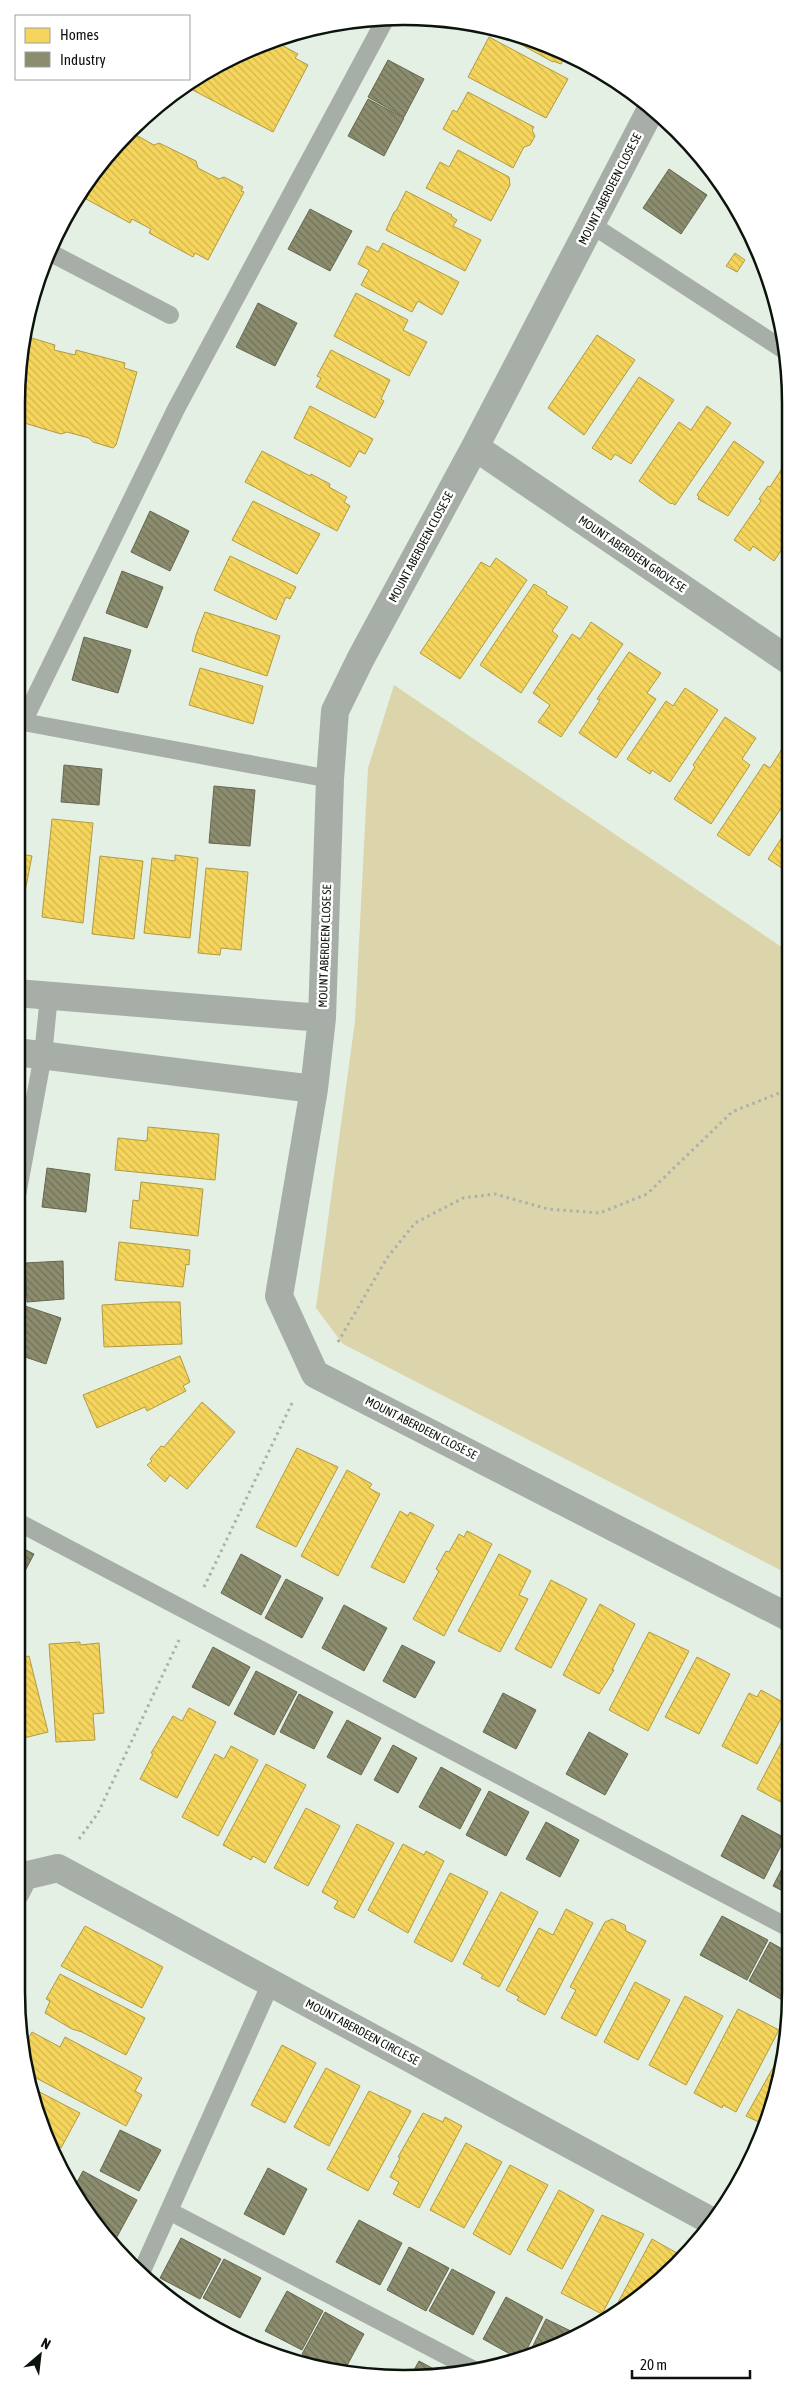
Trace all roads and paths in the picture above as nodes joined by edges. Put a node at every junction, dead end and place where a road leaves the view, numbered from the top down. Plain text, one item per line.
1 (382, 26) edge
2 (648, 115) edge
3 (592, 225) junction
4 (56, 255) edge
5 (170, 315) dead end
6 (778, 346) edge
7 (475, 447) junction
8 (782, 656) edge
9 (25, 720) edge
10 (25, 722) edge
11 (330, 779) junction
12 (25, 994) edge
13 (49, 996) junction
14 (322, 1018) junction
15 (25, 1053) edge
16 (43, 1055) junction
17 (314, 1089) junction
18 (782, 1092) edge
19 (25, 1152) edge
20 (315, 1374) junction
21 (25, 1526) edge
22 (782, 1614) edge
23 (25, 1876) edge
24 (782, 1924) edge
25 (272, 1983) junction
26 (169, 2211) junction
27 (706, 2218) edge
28 (144, 2267) edge
29 (465, 2365) edge

1 - 9 lane
2 - 3 street, MOUNT ABERDEEN CLOSE SE
3 - 6 lane
3 - 7 street, MOUNT ABERDEEN CLOSE SE
4 - 5 lane
7 - 8 street, MOUNT ABERDEEN GROVE SE
7 - 11 street, MOUNT ABERDEEN CLOSE SE
10 - 11 lane
11 - 14 street, MOUNT ABERDEEN CLOSE SE
12 - 13 street, MOUNT ABERDEEN CLOSE SE
13 - 14 street, MOUNT ABERDEEN CLOSE SE
13 - 16 lane
14 - 17 street, MOUNT ABERDEEN CLOSE SE
15 - 16 street
16 - 17 street
16 - 19 lane
17 - 20 street, MOUNT ABERDEEN CLOSE SE
18 - 20 path
20 - 22 street, MOUNT ABERDEEN CLOSE SE
21 - 24 lane
23 - 25 street, MOUNT ABERDEEN CIRCLE SE
25 - 26 lane
25 - 27 street, MOUNT ABERDEEN CIRCLE SE
26 - 28 lane
26 - 29 lane

